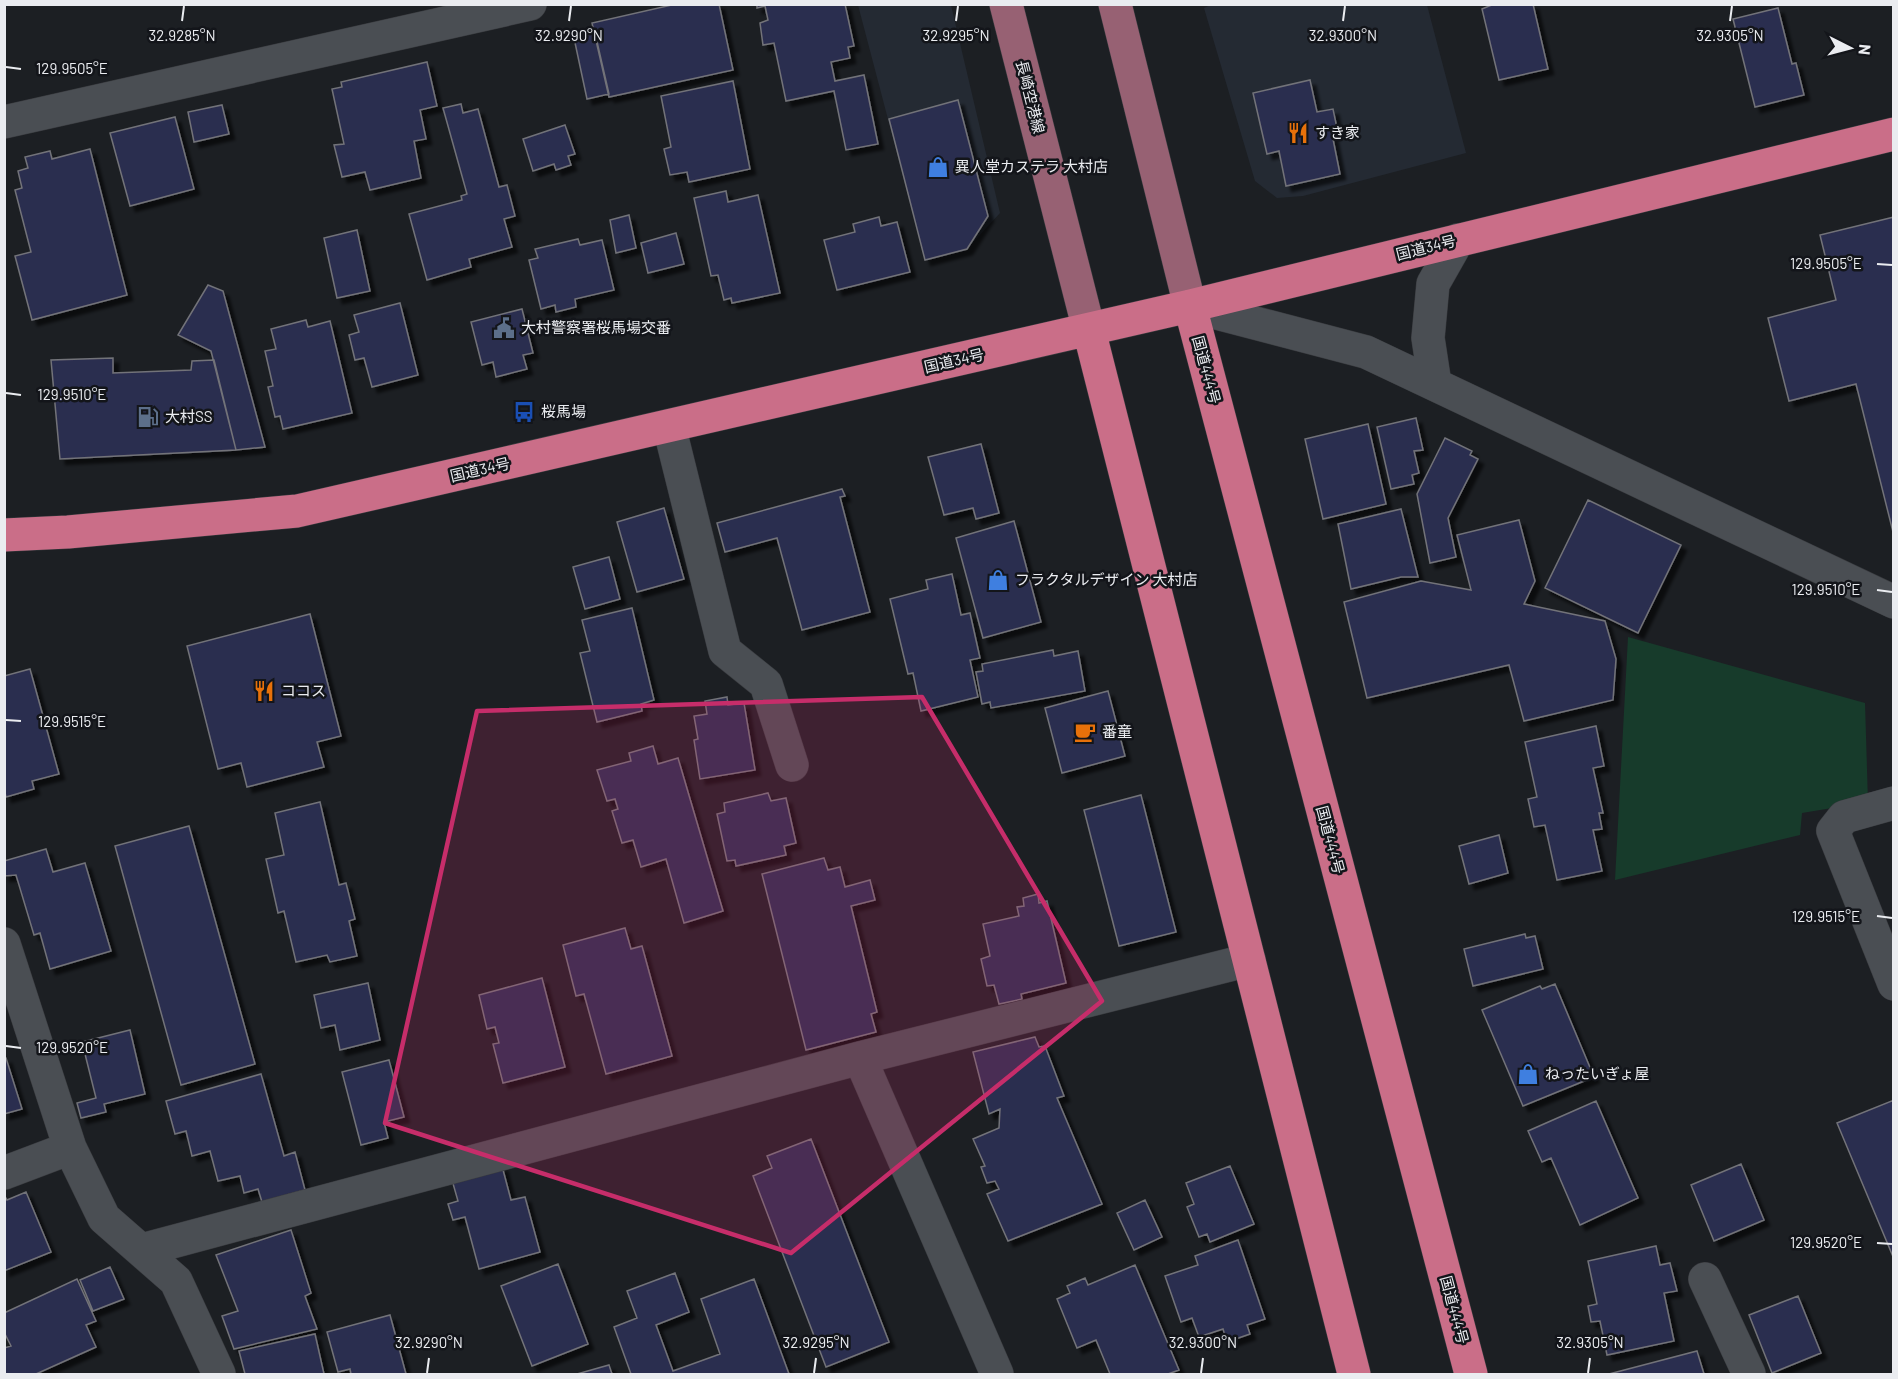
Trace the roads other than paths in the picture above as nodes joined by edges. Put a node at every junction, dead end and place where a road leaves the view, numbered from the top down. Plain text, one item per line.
1 (530, 4) edge
2 (1006, 4) edge
3 (1114, 4) edge
4 (4, 122) edge
5 (1893, 134) edge
6 (1458, 240) junction
7 (1190, 306) junction
8 (1089, 330) junction
9 (1435, 384) junction
10 (669, 426) junction
11 (4, 535) edge
12 (1893, 602) edge
13 (792, 765) dead end
14 (1893, 803) edge
15 (4, 944) edge
16 (1249, 960) junction
17 (1893, 984) edge
18 (860, 1058) junction
19 (70, 1148) junction
20 (4, 1173) edge
21 (142, 1250) junction
22 (1705, 1279) dead end
23 (219, 1374) edge
24 (997, 1374) edge
25 (1354, 1374) edge
26 (1471, 1374) edge
27 (1749, 1374) edge

1 - 4 street
2 - 8 main road, 長崎空港線
3 - 7 main road
5 - 6 highway, 国道34号
6 - 7 highway, 国道34号
6 - 9 street
7 - 8 highway, 国道34号
7 - 9 street
7 - 26 highway, 国道444号
8 - 10 highway, 国道34号
8 - 16 highway
9 - 12 street
10 - 11 highway, 国道34号
10 - 13 street
14 - 17 street
15 - 19 street
16 - 18 street
16 - 25 highway
18 - 21 street
18 - 24 street
19 - 20 street
19 - 21 street
21 - 23 street
22 - 27 street

